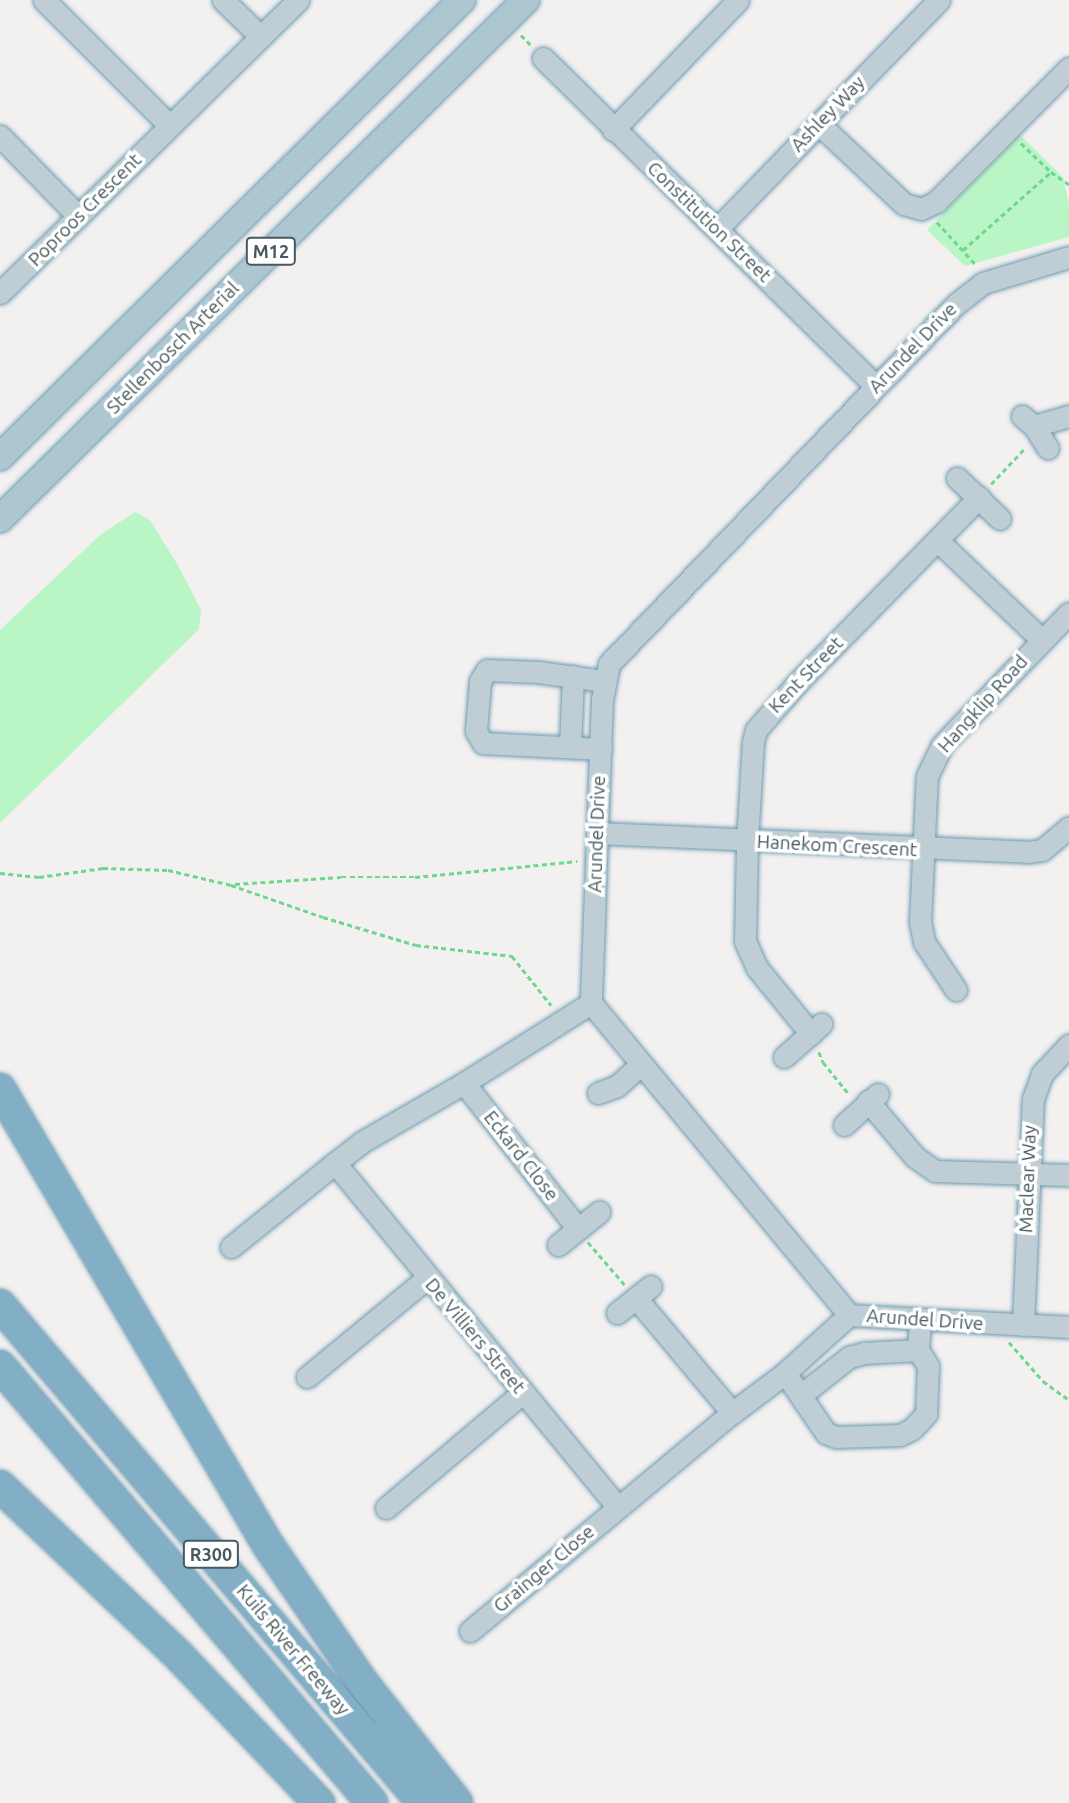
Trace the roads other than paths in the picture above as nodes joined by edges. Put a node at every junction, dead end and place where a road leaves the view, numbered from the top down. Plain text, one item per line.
1 (44, 0) edge
2 (223, 0) edge
3 (298, 0) edge
4 (462, 0) edge
5 (526, 0) edge
6 (738, 0) edge
7 (939, 0) edge
8 (261, 37) junction
9 (536, 51) road end
10 (1069, 68) edge
11 (819, 124) junction
12 (170, 126) junction
13 (613, 130) junction
14 (0, 136) edge
15 (78, 216) junction
16 (718, 229) junction
17 (1069, 257) edge
18 (0, 293) edge
19 (876, 386) junction
20 (1069, 416) edge
21 (1036, 430) road end
22 (0, 457) edge
23 (957, 478) dead end
24 (979, 498) junction
25 (0, 519) edge
26 (1000, 519) dead end
27 (938, 541) junction
28 (1069, 613) edge
29 (1042, 640) junction
30 (573, 676) junction
31 (604, 681) junction
32 (570, 747) junction
33 (601, 749) junction
34 (1069, 827) edge
35 (597, 833) junction
36 (747, 842) junction
37 (922, 850) junction
38 (956, 990) dead end
39 (591, 1003) junction
40 (1069, 1045) edge
41 (784, 1057) dead end
42 (640, 1065) junction
43 (464, 1083) junction
44 (0, 1089) edge
45 (598, 1093) dead end
46 (844, 1125) dead end
47 (335, 1163) junction
48 (1028, 1173) junction
49 (1069, 1175) edge
50 (600, 1212) dead end
51 (578, 1229) junction
52 (558, 1245) dead end
53 (231, 1247) dead end
54 (427, 1278) junction
55 (0, 1305) edge
56 (617, 1313) dead end
57 (849, 1315) junction
58 (920, 1321) junction
59 (1023, 1325) junction
60 (1069, 1327) edge
61 (918, 1350) junction
62 (0, 1366) edge
63 (785, 1373) junction
64 (307, 1377) dead end
65 (522, 1393) junction
66 (801, 1395) junction
67 (732, 1413) junction
68 (0, 1486) edge
69 (618, 1507) junction
70 (386, 1508) dead end
71 (470, 1632) dead end
72 (319, 1803) edge
73 (372, 1803) edge
74 (423, 1803) edge
75 (457, 1803) edge

1 - 12 street
2 - 8 street
3 - 8 street, Poproos Crescent
4 - 22 main road, M12
5 - 25 main road, Stellenbosch Arterial / M12
6 - 13 street
7 - 11 street, Ashley Way
8 - 12 street, Poproos Crescent
9 - 13 street, Constitution Street
10 - 11 street
11 - 16 street, Ashley Way
12 - 15 street, Poproos Crescent
13 - 16 street, Constitution Street
14 - 15 street
15 - 18 street, Poproos Crescent
16 - 19 street, Constitution Street
17 - 19 street, Arundel Drive
19 - 31 street, Arundel Drive
20 - 21 street
23 - 24 street
24 - 26 street
24 - 27 street, Kent Street
27 - 29 street
27 - 36 street, Kent Street
28 - 29 street, Hangklip Road
29 - 37 street, Hangklip Road
30 - 31 street
30 - 32 street
30 - 32 street
31 - 33 street, Arundel Drive
32 - 33 street
33 - 35 street, Arundel Drive
34 - 37 street, Hanekom Crescent
35 - 36 street, Hanekom Crescent
35 - 39 street, Arundel Drive
36 - 37 street, Hanekom Crescent
36 - 41 street, Kent Street
37 - 38 street, Hangklip Road
39 - 42 street, Arundel Drive
39 - 43 street
40 - 48 street, Maclear Way
42 - 45 street
42 - 57 street, Arundel Drive
43 - 47 street
43 - 51 street, Eckard Close
44 - 75 highway
46 - 48 street
47 - 53 street
47 - 54 street, De Villiers Street
48 - 49 street
48 - 59 street, Maclear Way
50 - 51 street
51 - 52 street
54 - 64 street
54 - 65 street, De Villiers Street
55 - 74 highway, Kuils River Freeway / R300
56 - 67 street
57 - 58 street, Arundel Drive
57 - 63 street
58 - 59 street, Arundel Drive
58 - 61 street
59 - 60 street, Arundel Drive
61 - 66 street
61 - 66 street
62 - 73 highway, Kuils River Freeway / R300
63 - 66 street
63 - 67 street
65 - 69 street, De Villiers Street
65 - 70 street
67 - 69 street
68 - 72 highway
69 - 71 street, Grainger Close

